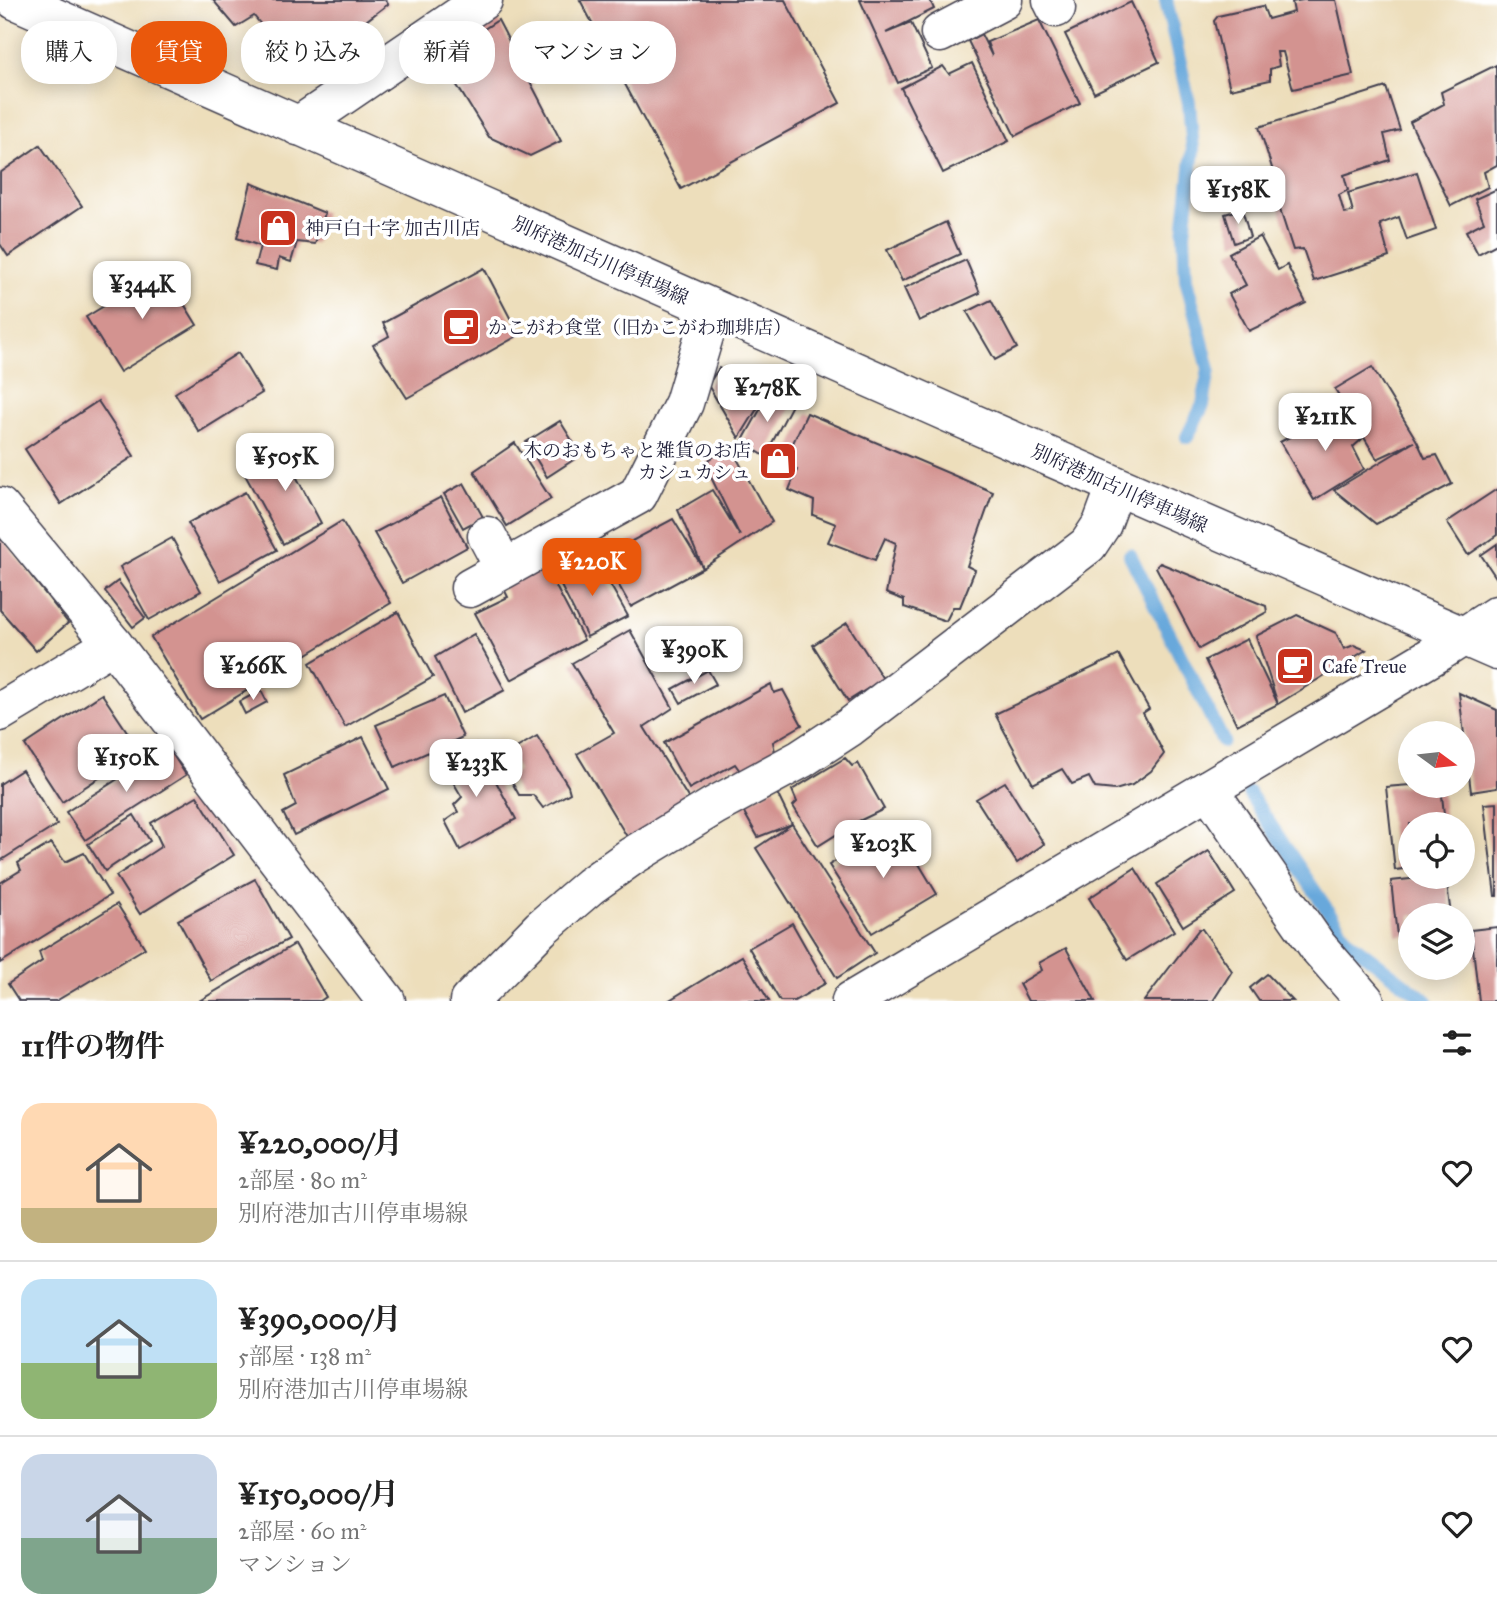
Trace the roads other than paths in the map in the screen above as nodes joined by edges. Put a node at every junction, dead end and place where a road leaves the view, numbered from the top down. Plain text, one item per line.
1 (15, 0) edge
2 (483, 0) edge
3 (1003, 0) edge
4 (940, 33) dead end
5 (298, 126) junction
6 (712, 309) junction
7 (1116, 486) junction
8 (0, 507) edge
9 (470, 588) dead end
10 (1497, 615) edge
11 (113, 644) junction
12 (1480, 644) edge
13 (0, 712) edge
14 (1208, 789) junction
15 (386, 1001) edge
16 (469, 1001) edge
17 (851, 1001) edge
18 (1365, 1001) edge

1 - 5 street, 別府港加古川停車場線
2 - 5 street
3 - 4 street
5 - 6 street, 別府港加古川停車場線
6 - 7 street, 別府港加古川停車場線
6 - 9 street
7 - 12 street, 別府港加古川停車場線
7 - 16 street
8 - 11 street
10 - 12 street
11 - 13 street
11 - 15 street
12 - 14 street
14 - 17 street
14 - 18 street

